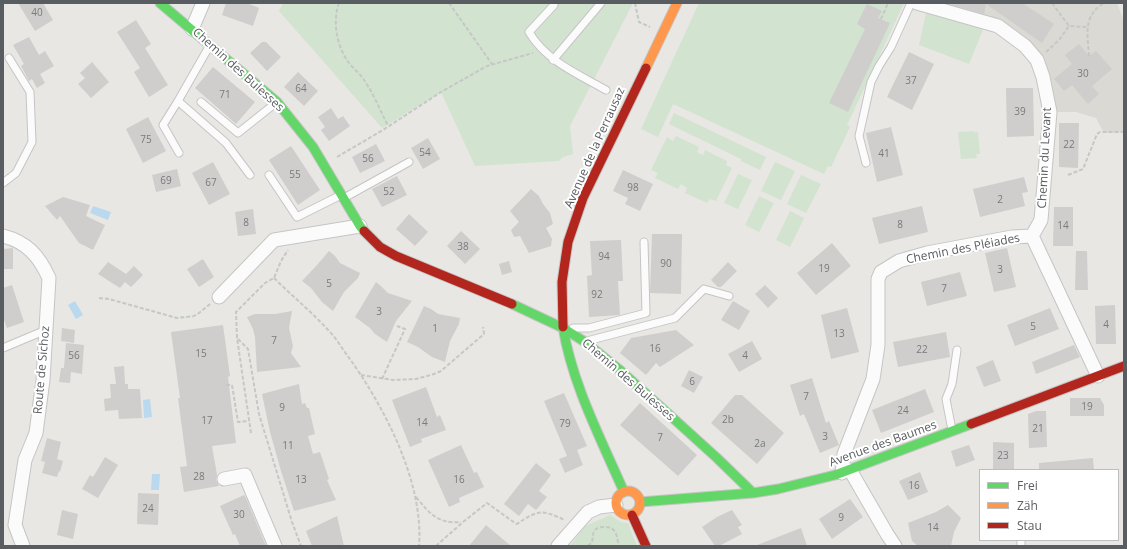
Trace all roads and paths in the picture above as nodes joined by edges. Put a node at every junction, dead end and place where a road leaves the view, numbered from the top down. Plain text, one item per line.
1 (160, 3) edge
2 (203, 3) edge
3 (339, 3) edge
4 (449, 3) edge
5 (553, 3) edge
6 (601, 3) edge
7 (635, 3) edge
8 (677, 3) edge
9 (888, 3) edge
10 (911, 3) edge
11 (917, 3) edge
12 (1052, 3) edge
13 (1104, 3) edge
14 (881, 19) dead end
15 (1069, 26) junction
16 (1087, 27) junction
17 (192, 29) junction
18 (654, 29) dead end
19 (210, 45) junction
20 (1089, 56) dead end
21 (9, 58) dead end
22 (553, 60) junction
23 (1037, 60) junction
24 (492, 64) junction
25 (606, 90) dead end
26 (178, 101) junction
27 (201, 102) dead end
28 (277, 102) junction
29 (388, 126) junction
30 (1124, 132) edge
31 (179, 153) dead end
32 (336, 158) dead end
33 (409, 162) dead end
34 (866, 163) dead end
35 (250, 175) dead end
36 (269, 175) dead end
37 (1068, 175) dead end
38 (3, 183) edge
39 (343, 197) junction
40 (360, 226) junction
41 (3, 236) edge
42 (299, 236) junction
43 (1032, 236) junction
44 (644, 242) dead end
45 (274, 278) junction
46 (729, 296) dead end
47 (219, 297) joint
48 (99, 298) dead end
49 (397, 326) dead end
50 (483, 327) dead end
51 (563, 328) junction
52 (46, 330) junction
53 (237, 338) junction
54 (585, 342) junction
55 (3, 348) edge
56 (957, 350) dead end
57 (1124, 366) edge
58 (361, 375) junction
59 (1098, 376) junction
60 (382, 379) junction
61 (226, 385) dead end
62 (249, 421) junction
63 (953, 432) junction
64 (251, 433) dead end
65 (846, 472) junction
66 (224, 479) dead end
67 (624, 492) junction
68 (753, 493) junction
69 (415, 496) junction
70 (640, 502) junction
71 (616, 504) junction
72 (632, 515) junction
73 (463, 522) junction
74 (570, 522) dead end
75 (9, 527) edge
76 (23, 546) edge
77 (275, 546) edge
78 (301, 546) edge
79 (419, 546) edge
80 (436, 546) edge
81 (558, 546) edge
82 (588, 546) edge
83 (617, 546) edge
84 (646, 546) edge
85 (895, 546) edge

1 - 17 street, Chemin des Bulesses
2 - 17 street
3 - 29 path
4 - 24 path
5 - 22 lane
6 - 22 lane
7 - 18 path
8 - 51 street, Avenue de la Perrausaz
9 - 14 path
10 - 34 lane
11 - 23 street, Chemin du Levant
12 - 15 path
13 - 16 path
15 - 16 path
15 - 23 path
16 - 20 path
17 - 19 street, Chemin des Bulesses
19 - 26 lane
19 - 28 street, Chemin des Bulesses
21 - 38 lane
22 - 24 path
22 - 25 lane
23 - 43 street, Chemin du Levant
24 - 29 path
26 - 31 lane
26 - 35 lane
27 - 28 lane
28 - 39 street, Chemin des Bulesses
29 - 32 path
30 - 37 path
33 - 39 lane
36 - 39 lane
39 - 40 street, Chemin des Bulesses
40 - 42 street
40 - 51 street, Chemin des Bulesses
41 - 52 street, Route de Sichoz
42 - 45 path
42 - 47 street
43 - 59 street
43 - 65 street, Chemin des Pléiades
44 - 51 lane
45 - 53 path
45 - 58 path
46 - 54 lane
47 - 48 path
49 - 60 path
50 - 60 path
51 - 54 street, Chemin des Bulesses
51 - 67 street, Avenue de la Perrausaz
52 - 55 lane
52 - 75 street, Route de Sichoz
53 - 62 path
53 - 78 path
54 - 68 street, Chemin des Bulesses
56 - 63 lane
57 - 59 street, Avenue des Baumes
58 - 60 path
58 - 69 path
59 - 63 street, Avenue des Baumes
61 - 62 path
62 - 64 path
63 - 65 street, Avenue des Baumes
65 - 68 street, Avenue des Baumes
65 - 85 street
66 - 77 street
67 - 70 street
67 - 71 street
68 - 70 street, Avenue des Baumes
69 - 73 path
69 - 79 path
70 - 72 street
71 - 72 street
71 - 81 street
72 - 84 street
73 - 74 path
73 - 80 path
75 - 76 street, Route de Sichoz
82 - 83 path

